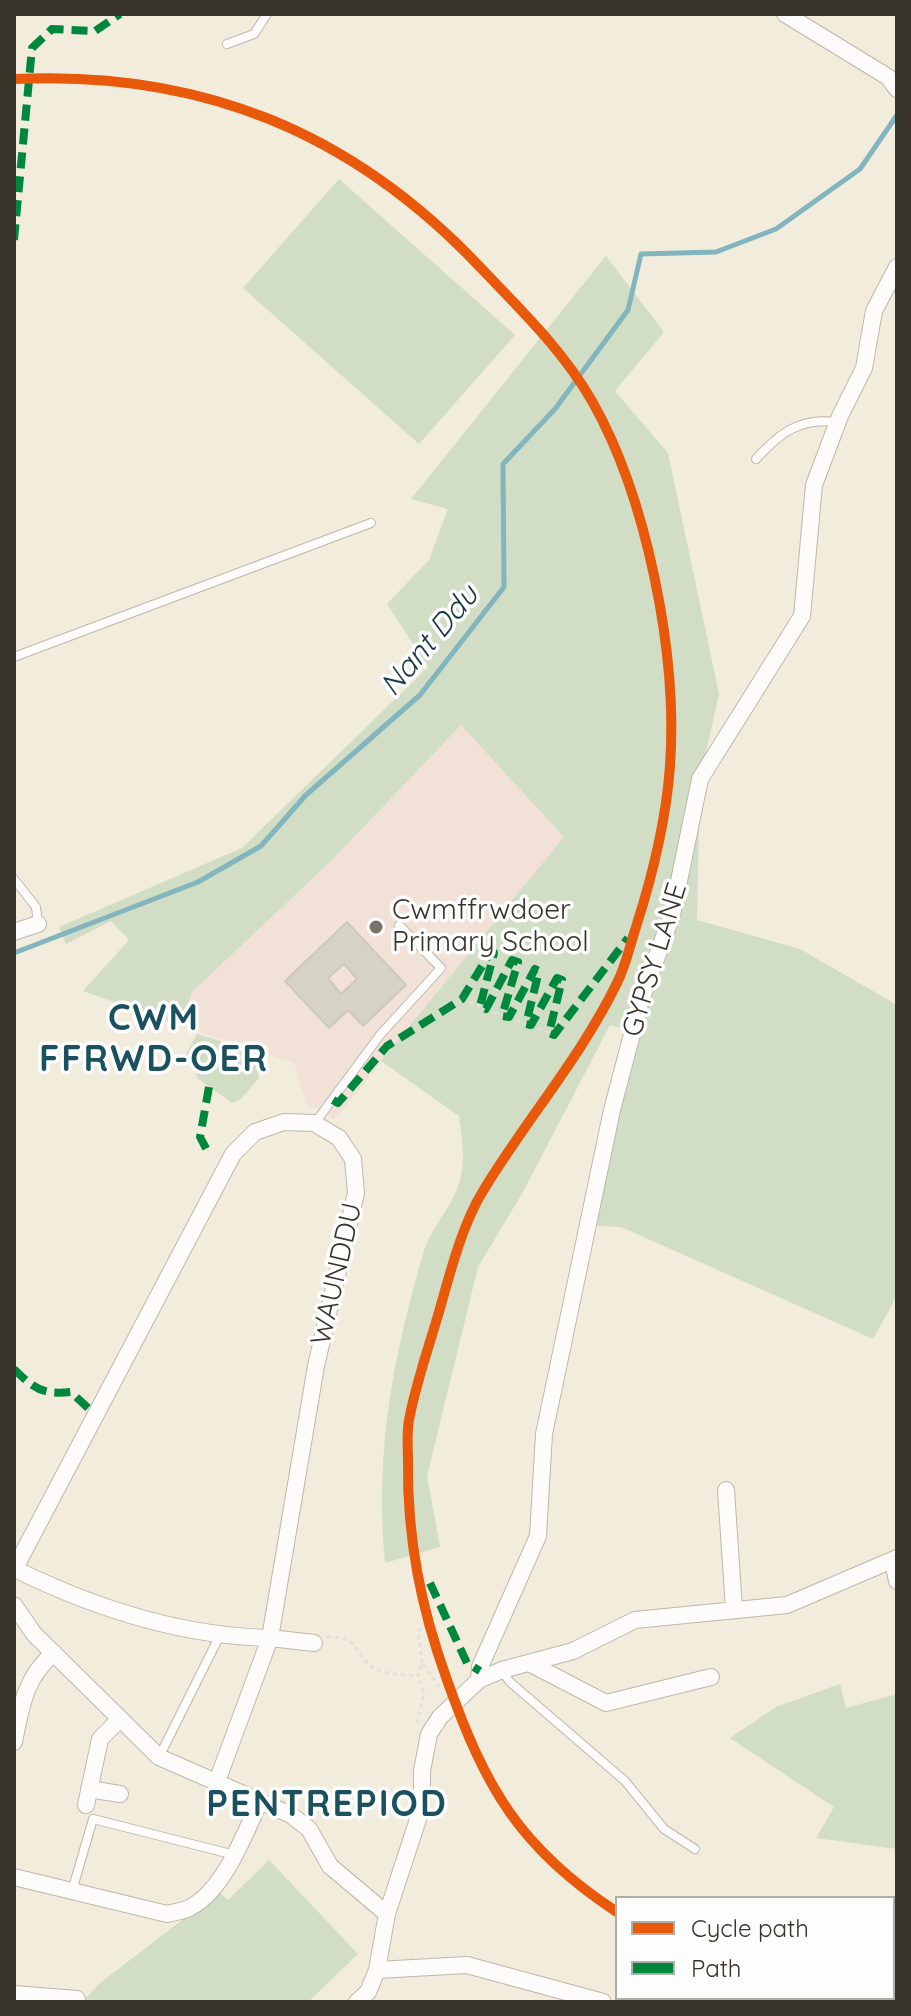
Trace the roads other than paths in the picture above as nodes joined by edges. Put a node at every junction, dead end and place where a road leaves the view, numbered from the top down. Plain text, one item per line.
1 (267, 14) edge
2 (785, 14) edge
3 (227, 44) dead end
4 (897, 89) edge
5 (897, 267) edge
6 (838, 422) junction
7 (756, 459) dead end
8 (371, 523) dead end
9 (14, 657) edge
10 (14, 879) edge
11 (38, 924) joint
12 (399, 925) dead end
13 (14, 932) edge
14 (314, 1123) junction
15 (726, 1490) dead end
16 (895, 1560) edge
17 (15, 1569) edge
18 (897, 1581) edge
19 (14, 1605) edge
20 (734, 1609) junction
21 (219, 1637) junction
22 (270, 1638) junction
23 (314, 1643) road end
24 (54, 1653) junction
25 (529, 1663) junction
26 (502, 1670) junction
27 (711, 1677) dead end
28 (475, 1685) junction
29 (119, 1720) junction
30 (14, 1742) edge
31 (159, 1757) junction
32 (216, 1784) junction
33 (120, 1794) dead end
34 (260, 1801) junction
35 (695, 1849) dead end
36 (235, 1855) junction
37 (14, 1877) edge
38 (72, 1891) junction
39 (387, 1914) junction
40 (377, 1970) junction
41 (14, 1994) edge
42 (559, 1995) edge
43 (77, 1999) dead end
44 (357, 2002) edge
45 (603, 2002) edge

1 - 3 lane
2 - 4 street
5 - 6 street, GYPSY LANE
6 - 7 lane
6 - 28 street, GYPSY LANE
8 - 9 lane
10 - 11 lane
11 - 13 street
12 - 14 lane
14 - 17 street
14 - 22 street, WAUNDDU
15 - 20 street
16 - 18 street
16 - 20 street
17 - 21 street
19 - 24 street
20 - 25 street
21 - 22 street
21 - 31 lane
22 - 23 street
22 - 32 street, WAUNDDU
24 - 29 street
24 - 30 street
25 - 26 street
25 - 27 street
26 - 28 street
26 - 35 lane
28 - 39 street
29 - 31 street
29 - 33 street
31 - 32 street
32 - 34 street
34 - 36 street
34 - 39 street
36 - 38 street
36 - 38 lane
37 - 38 street
39 - 40 street
40 - 42 street
40 - 44 street
41 - 43 street
42 - 45 street

